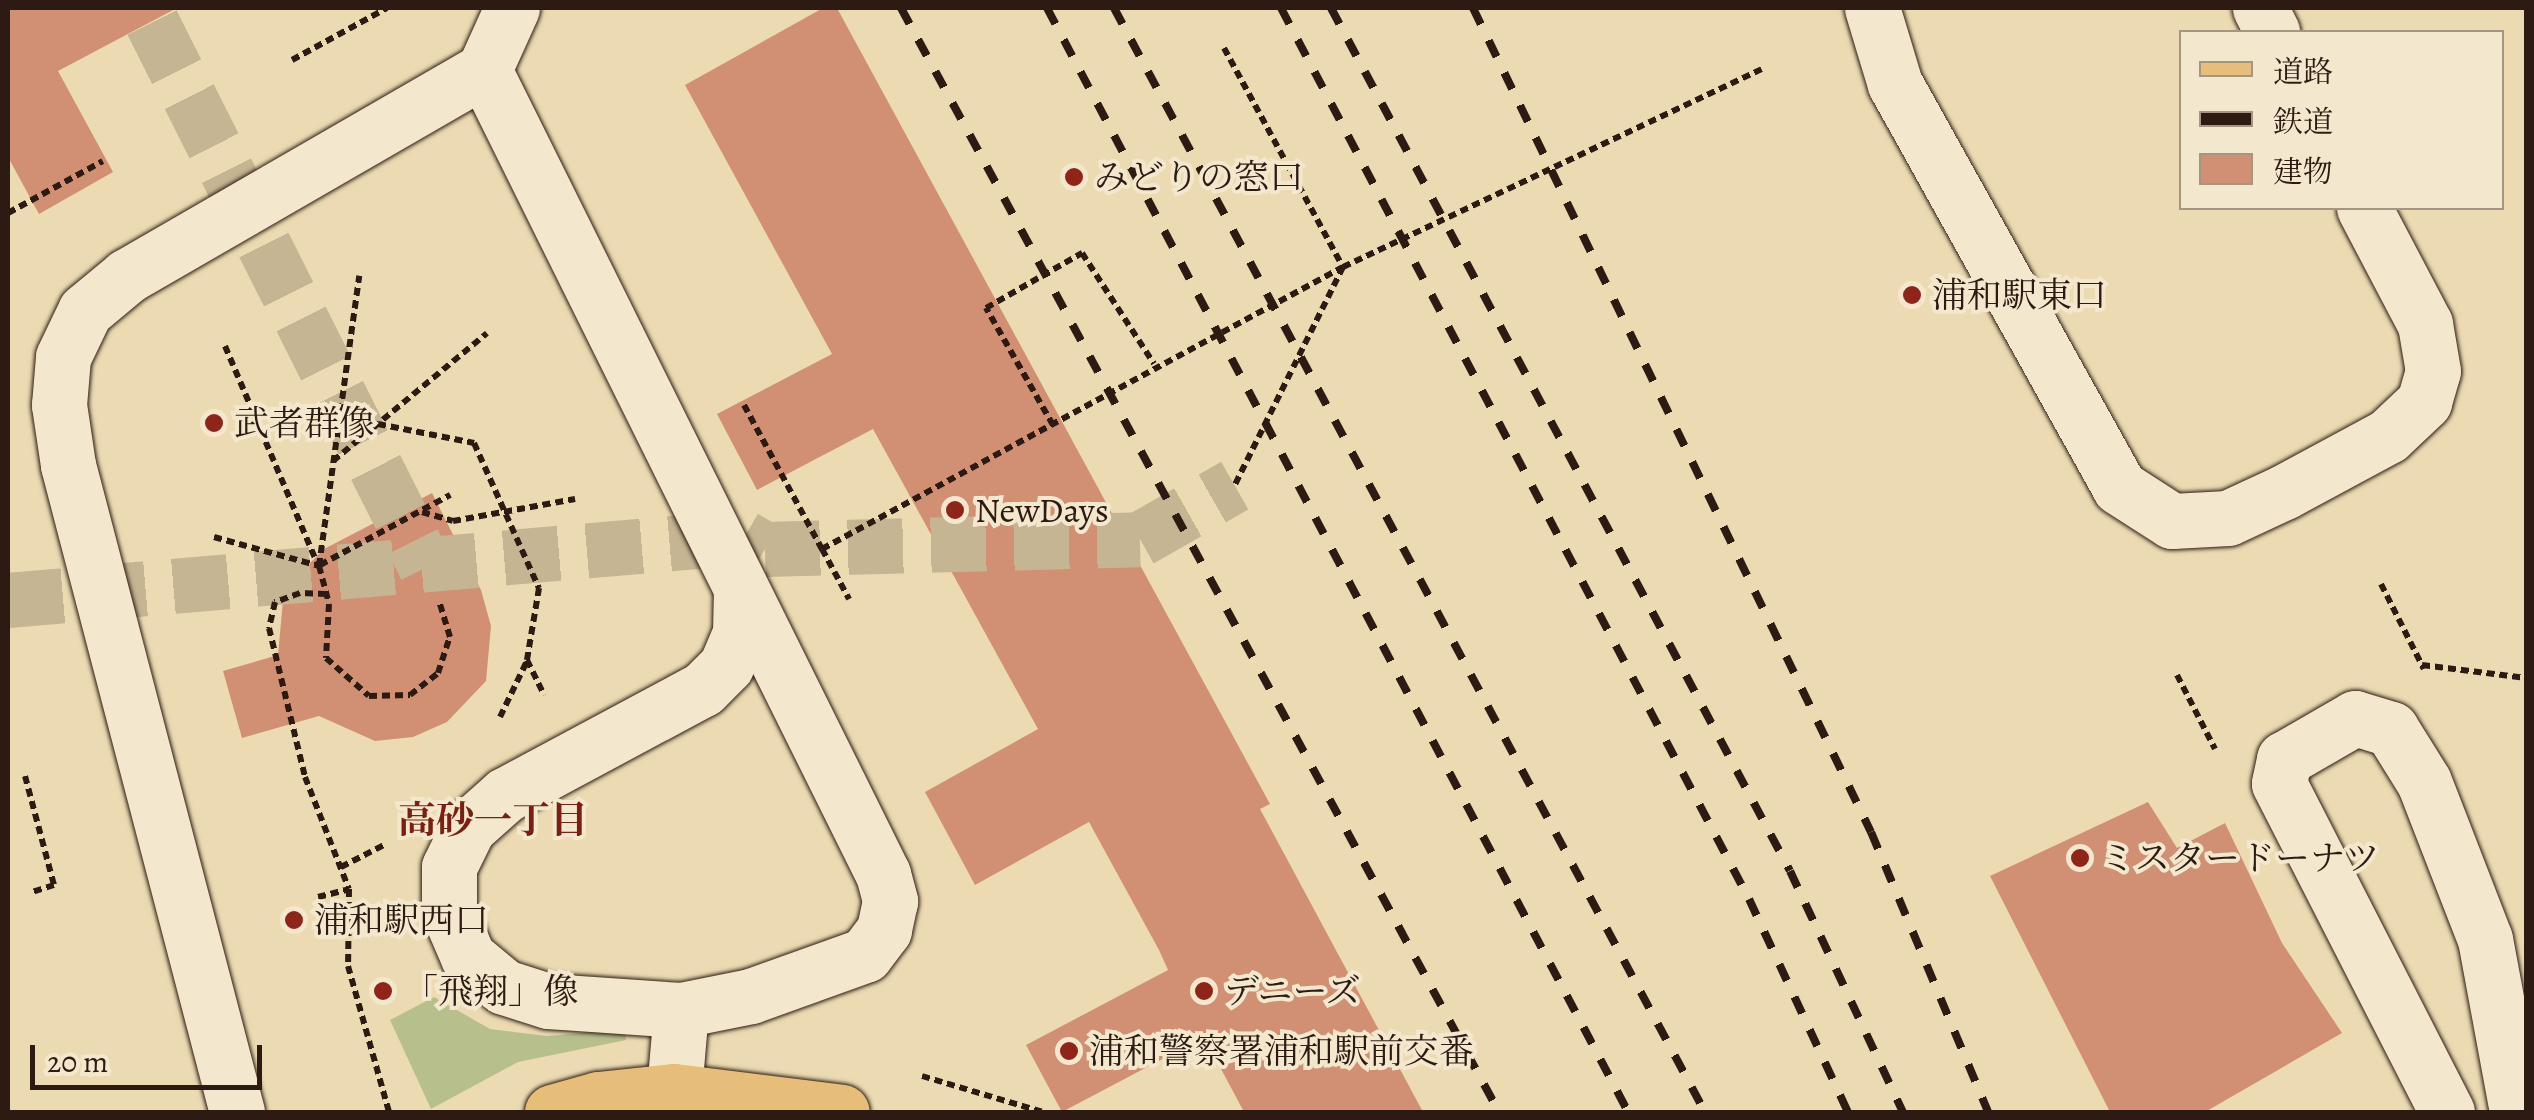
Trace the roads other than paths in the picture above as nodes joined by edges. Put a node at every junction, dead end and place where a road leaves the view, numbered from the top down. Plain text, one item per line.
1 (512, 8) edge
2 (1872, 8) edge
3 (1911, 8) edge
4 (484, 70) junction
5 (1896, 84) junction
6 (2365, 210) edge
7 (741, 590) junction
8 (680, 1010) junction
9 (674, 1091) junction
10 (238, 1112) edge
11 (552, 1112) edge
12 (842, 1112) edge
13 (2447, 1112) edge
14 (2517, 1112) edge

1 - 4 street
2 - 5 street
3 - 5 street
4 - 7 street
4 - 10 street
5 - 6 street
7 - 8 street
7 - 8 street
8 - 9 street
9 - 11 main road
9 - 12 main road
13 - 14 street

